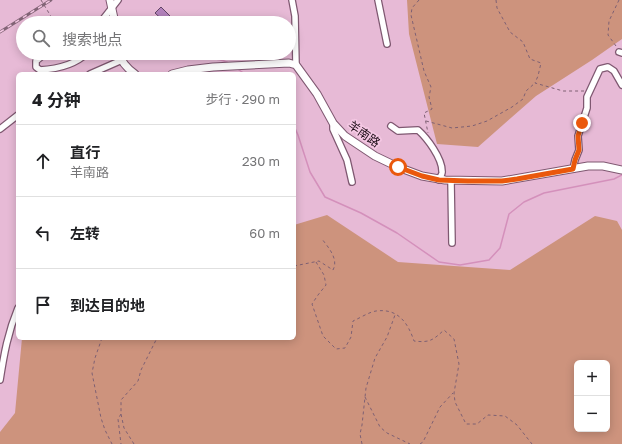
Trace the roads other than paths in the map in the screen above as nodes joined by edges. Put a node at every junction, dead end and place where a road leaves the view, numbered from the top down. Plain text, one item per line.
1 (110, 0) edge
2 (118, 0) edge
3 (292, 0) edge
4 (378, 0) edge
5 (112, 7) junction
6 (105, 16) edge
7 (114, 16) edge
8 (295, 16) edge
9 (387, 44) dead end
10 (37, 60) edge
11 (79, 60) edge
12 (122, 60) joint
13 (296, 60) edge
14 (296, 65) junction
15 (214, 71) edge
16 (95, 72) edge
17 (132, 72) edge
18 (180, 72) edge
19 (622, 85) edge
20 (16, 117) edge
21 (333, 123) junction
22 (391, 126) dead end
23 (0, 129) edge
24 (620, 168) edge
25 (573, 169) junction
26 (439, 180) junction
27 (451, 180) junction
28 (352, 182) dead end
29 (452, 243) dead end
30 (16, 313) edge
31 (0, 380) edge

1 - 5 street
2 - 5 street
3 - 8 street
4 - 9 street
5 - 6 street
5 - 7 street
10 - 11 street
12 - 16 street
12 - 17 street
13 - 14 street
14 - 15 street
14 - 21 street, 羊南路
15 - 18 street
19 - 25 street
20 - 23 street
21 - 26 street, 羊南路
21 - 28 street
22 - 26 street
24 - 25 street, 羊南路
25 - 27 street, 羊南路
26 - 27 street, 羊南路
27 - 29 street
30 - 31 street

